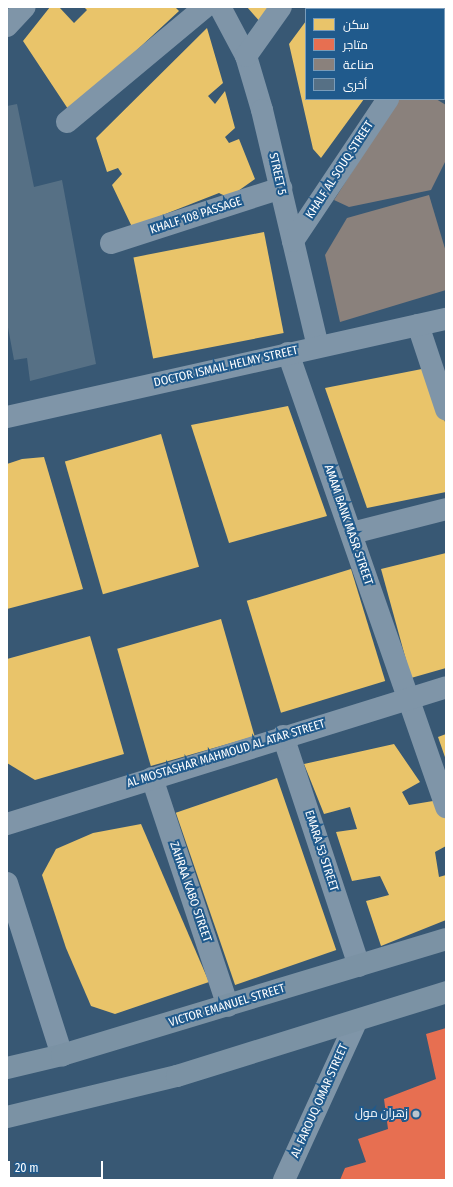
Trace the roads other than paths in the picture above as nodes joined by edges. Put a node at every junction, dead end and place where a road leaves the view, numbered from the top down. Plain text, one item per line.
1 (25, 7) edge
2 (205, 7) edge
3 (220, 7) edge
4 (281, 7) edge
5 (7, 26) edge
6 (246, 56) junction
7 (387, 100) edge
8 (67, 122) dead end
9 (281, 188) junction
10 (293, 241) junction
11 (111, 243) dead end
12 (446, 319) edge
13 (418, 325) junction
14 (318, 346) junction
15 (288, 352) junction
16 (446, 409) edge
17 (7, 417) edge
18 (446, 509) edge
19 (352, 533) junction
20 (446, 686) edge
21 (408, 697) junction
22 (283, 736) junction
23 (152, 778) junction
24 (446, 807) edge
25 (7, 824) edge
26 (7, 883) edge
27 (446, 939) edge
28 (359, 966) junction
29 (446, 992) edge
30 (228, 1006) junction
31 (356, 1022) junction
32 (62, 1055) junction
33 (7, 1068) edge
34 (7, 1117) edge
35 (284, 1180) edge

1 - 5 street
2 - 8 street
3 - 6 street, STREET 5
4 - 6 street
6 - 9 street, STREET 5
7 - 10 street, KHALF AL SOUQ STREET
9 - 10 street, STREET 5
9 - 11 street, KHALF 108 PASSAGE
10 - 14 street, STREET 5
12 - 13 street, DOCTOR ISMAIL HELMY STREET
13 - 14 street, DOCTOR ISMAIL HELMY STREET
13 - 16 street
14 - 15 street, DOCTOR ISMAIL HELMY STREET
15 - 17 street, DOCTOR ISMAIL HELMY STREET
15 - 19 street, AMAM BANK MASR STREET
18 - 19 street
19 - 21 street, AMAM BANK MASR STREET
20 - 21 street, AL MOSTASHAR MAHMOUD AL ATAR STREET
21 - 22 street, AL MOSTASHAR MAHMOUD AL ATAR STREET
21 - 24 street, AMAM BANK MASR STREET
22 - 23 street, AL MOSTASHAR MAHMOUD AL ATAR STREET
22 - 28 street, EMARA 53 STREET
23 - 25 street, AL MOSTASHAR MAHMOUD AL ATAR STREET
23 - 30 street, ZAHRAA KABO STREET
26 - 32 street
27 - 28 main road, VICTOR EMANUEL STREET
28 - 30 main road, VICTOR EMANUEL STREET
29 - 31 main road
30 - 32 main road, VICTOR EMANUEL STREET
31 - 34 main road
31 - 35 street, AL FAROUQ OMAR STREET
32 - 33 main road, VICTOR EMANUEL STREET

